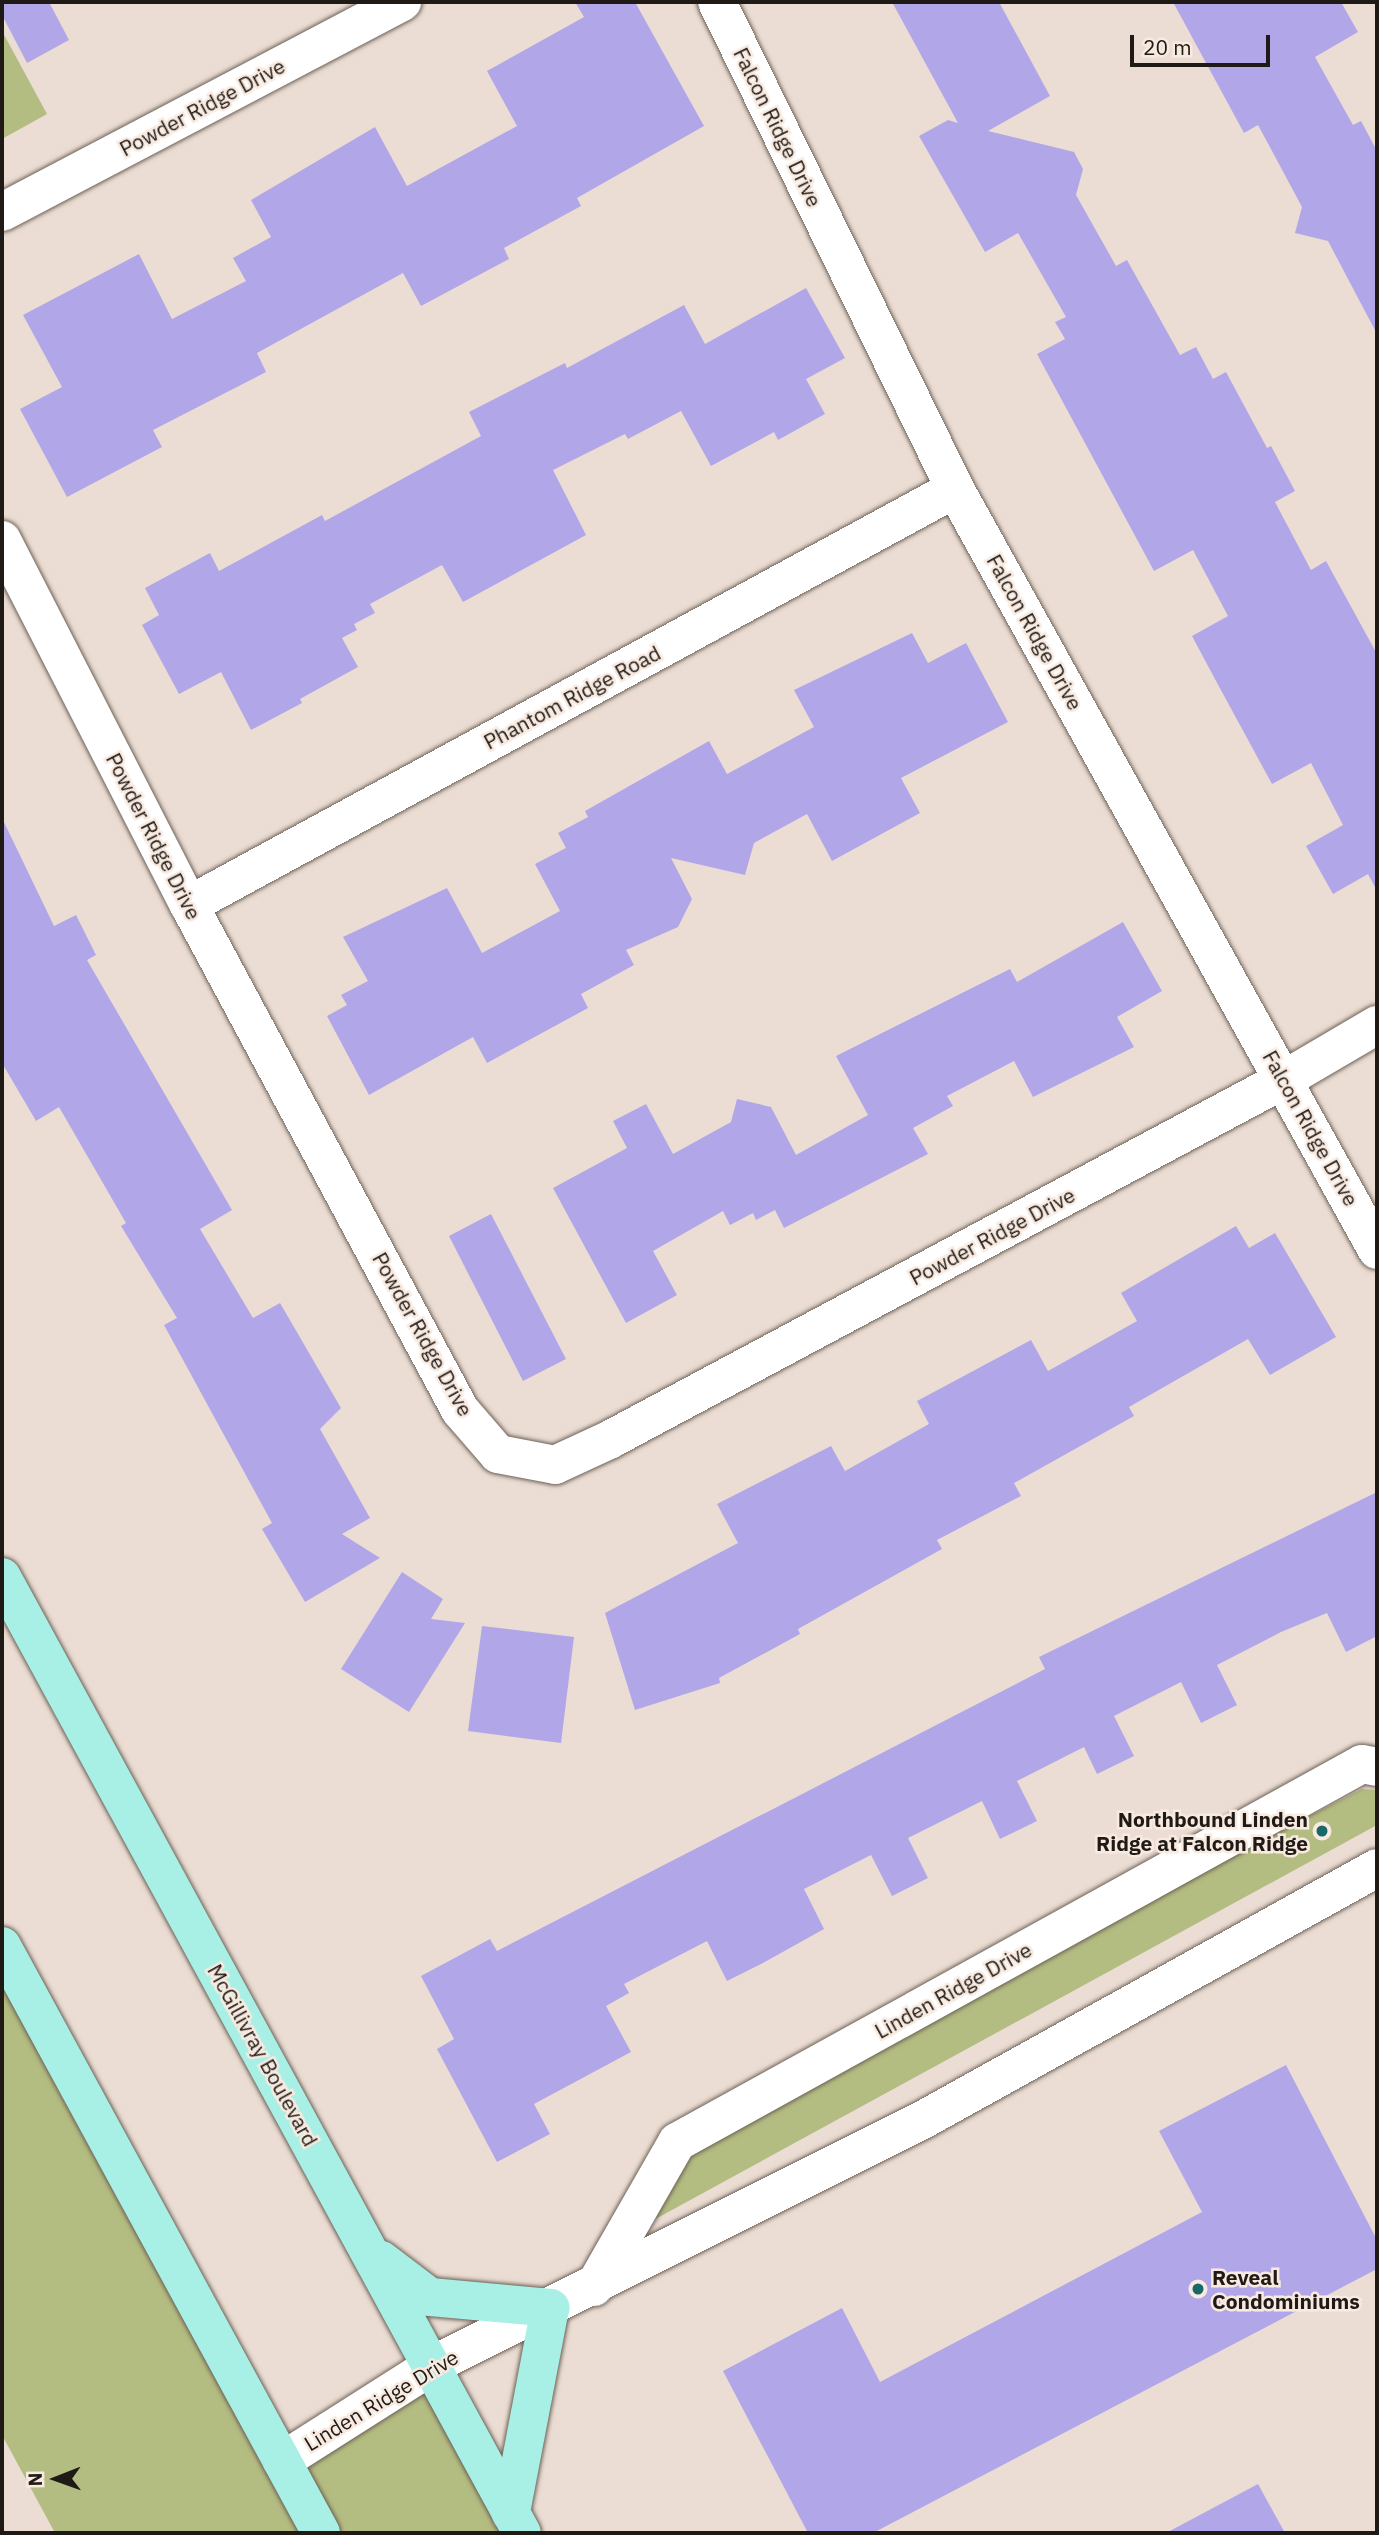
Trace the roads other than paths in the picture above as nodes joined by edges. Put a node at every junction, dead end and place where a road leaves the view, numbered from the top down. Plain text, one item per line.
1 (402, 2) edge
2 (717, 2) edge
3 (2, 212) edge
4 (956, 489) junction
5 (2, 540) edge
6 (188, 905) junction
7 (1377, 1025) edge
8 (1285, 1079) junction
9 (1377, 1251) edge
10 (2, 1577) edge
11 (1377, 1767) edge
12 (1377, 1868) edge
13 (2, 1947) edge
14 (371, 2253) junction
15 (594, 2287) junction
16 (550, 2308) junction
17 (433, 2365) junction
18 (282, 2461) junction
19 (517, 2523) edge
20 (321, 2533) edge

1 - 3 street, Powder Ridge Drive
2 - 4 street, Falcon Ridge Drive
4 - 6 street, Phantom Ridge Road
4 - 8 street, Falcon Ridge Drive
5 - 6 street, Powder Ridge Drive
6 - 8 street, Powder Ridge Drive
7 - 8 street, Powder Ridge Drive
8 - 9 street, Falcon Ridge Drive
10 - 14 main road, McGillivray Boulevard
11 - 15 street, Linden Ridge Drive
12 - 15 street, Linden Ridge Drive
13 - 18 main road
14 - 16 main road
14 - 17 main road, McGillivray Boulevard
15 - 16 street, Linden Ridge Drive
16 - 17 street, Linden Ridge Drive
16 - 19 main road
17 - 18 street, Linden Ridge Drive
17 - 19 main road, McGillivray Boulevard
18 - 20 main road

